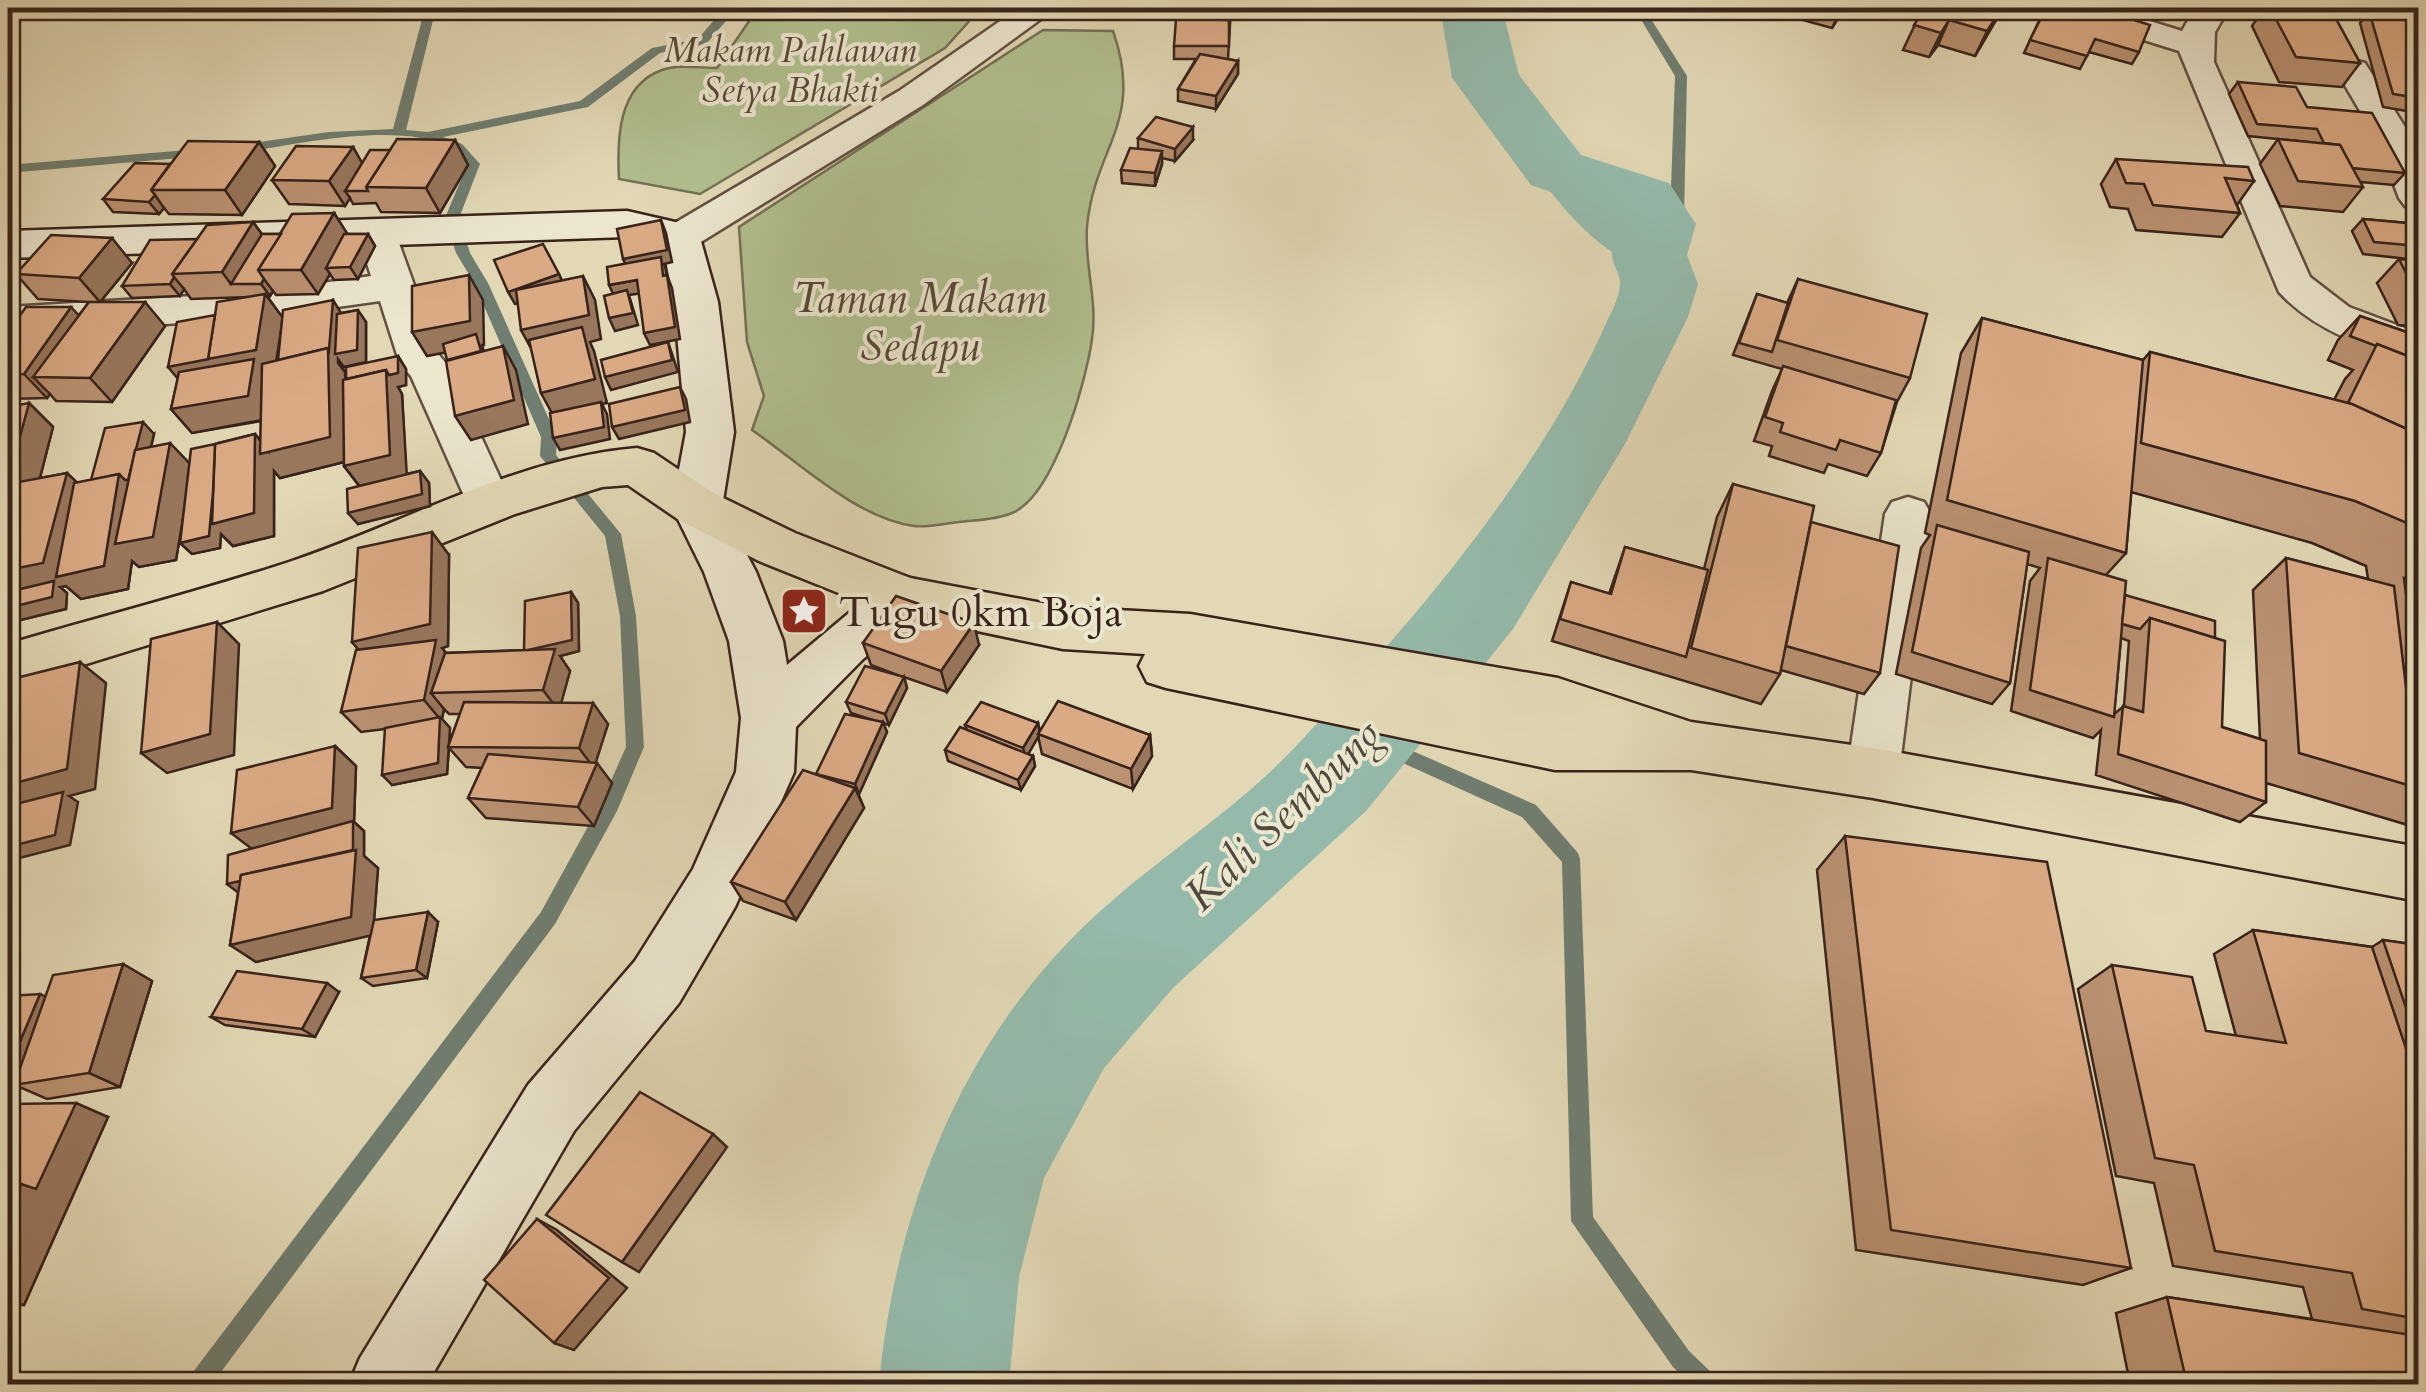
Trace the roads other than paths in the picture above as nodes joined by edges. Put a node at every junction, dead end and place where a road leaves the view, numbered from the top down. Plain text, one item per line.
1 (1040, 8) edge
2 (2076, 8) edge
3 (2213, 8) edge
4 (2194, 45) junction
5 (2353, 70) edge
6 (2418, 198) edge
7 (391, 232) junction
8 (682, 236) junction
9 (50, 243) junction
10 (8, 244) edge
11 (394, 286) junction
12 (8, 308) edge
13 (8, 321) edge
14 (2418, 346) edge
15 (493, 503) junction
16 (696, 507) junction
17 (1908, 514) dead end
18 (904, 597) junction
19 (8, 666) edge
20 (768, 718) junction
21 (1874, 773) junction
22 (2418, 874) edge
23 (386, 1384) edge

1 - 8 street
2 - 4 street
3 - 4 street
4 - 14 street
5 - 6 street
7 - 8 street
7 - 9 street
7 - 11 street
8 - 16 street
9 - 10 street
9 - 12 street
11 - 13 street
11 - 15 street
15 - 16 main road
15 - 19 main road
16 - 18 main road
16 - 20 street
17 - 21 street
18 - 20 street
18 - 21 main road
20 - 23 street
21 - 22 main road

